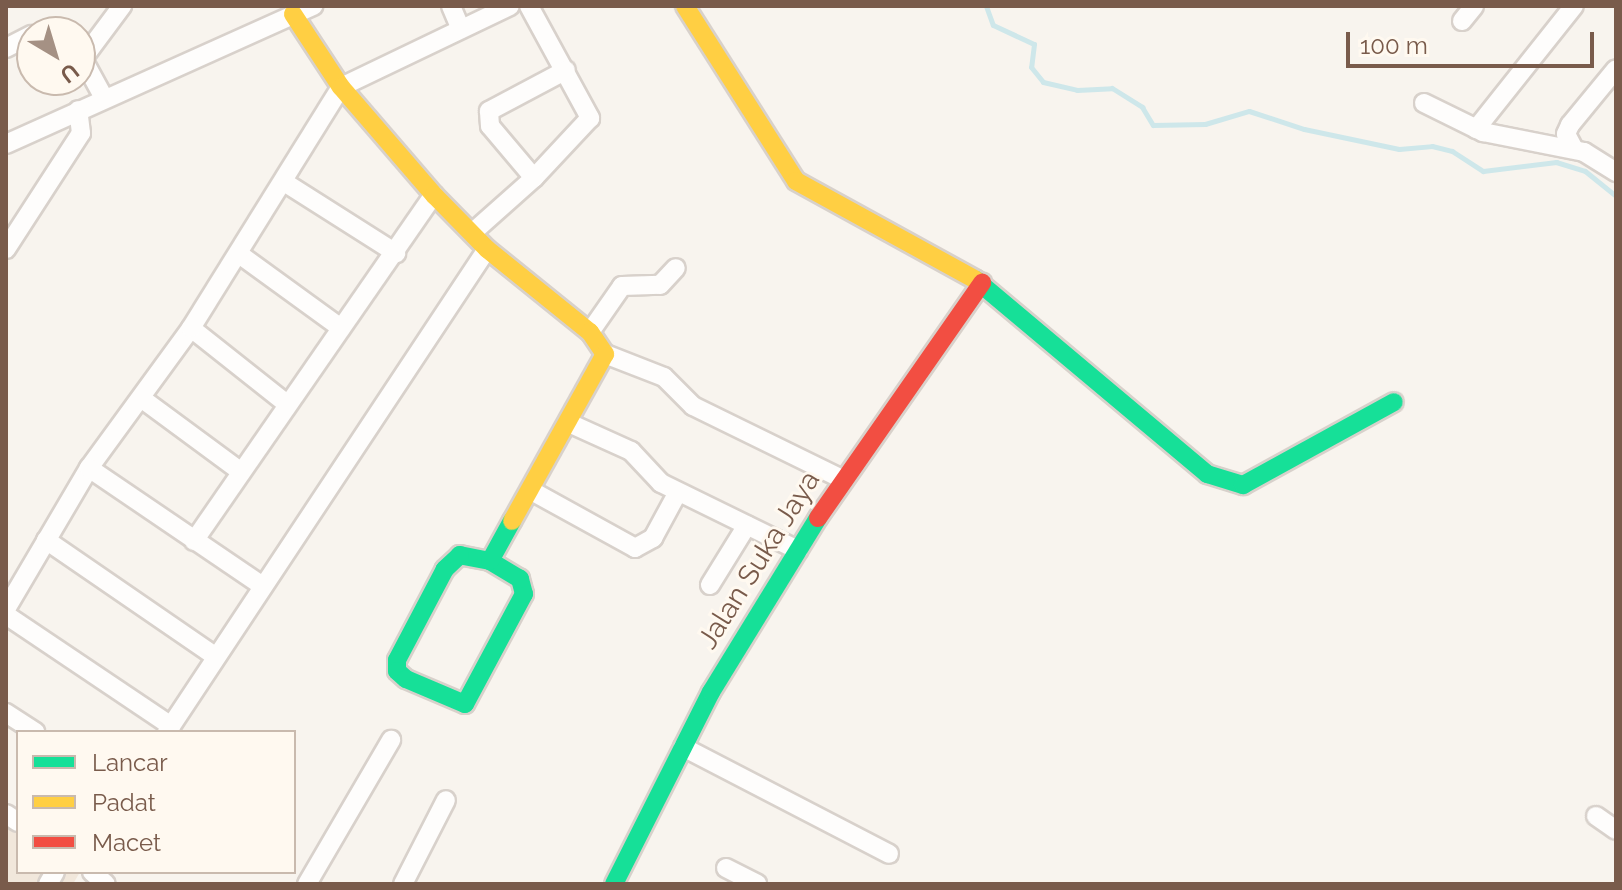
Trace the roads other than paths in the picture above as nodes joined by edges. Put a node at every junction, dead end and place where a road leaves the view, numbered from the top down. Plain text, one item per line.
1 (122, 6) edge
2 (312, 6) edge
3 (451, 6) edge
4 (510, 6) edge
5 (529, 6) edge
6 (685, 6) edge
7 (1474, 6) edge
8 (1574, 6) edge
9 (293, 14) junction
10 (1462, 21) dead end
11 (461, 29) junction
12 (96, 38) edge
13 (1616, 69) edge
14 (566, 70) junction
15 (96, 83) edge
16 (341, 87) junction
17 (104, 98) junction
18 (1424, 103) dead end
19 (78, 110) junction
20 (1476, 129) junction
21 (6, 144) edge
22 (1574, 149) junction
23 (1616, 172) edge
24 (534, 178) junction
25 (284, 182) junction
26 (434, 195) junction
27 (472, 233) junction
28 (6, 249) edge
29 (487, 249) junction
30 (396, 253) junction
31 (239, 254) junction
32 (676, 268) dead end
33 (982, 283) junction
34 (191, 328) junction
35 (341, 328) junction
36 (590, 332) junction
37 (605, 354) junction
38 (141, 398) junction
39 (1394, 402) dead end
40 (287, 404) junction
41 (569, 423) junction
42 (89, 468) junction
43 (240, 471) junction
44 (842, 479) junction
45 (530, 490) junction
46 (678, 492) junction
47 (747, 525) junction
48 (46, 540) junction
49 (194, 541) junction
50 (798, 550) junction
51 (490, 561) junction
52 (261, 585) junction
53 (710, 585) dead end
54 (6, 612) edge
55 (216, 657) junction
56 (6, 713) edge
57 (169, 729) edge
58 (32, 730) edge
59 (391, 740) dead end
60 (683, 747) junction
61 (446, 800) dead end
62 (1596, 816) dead end
63 (1616, 830) edge
64 (889, 854) dead end
65 (726, 868) dead end
66 (307, 884) edge
67 (403, 884) edge
68 (614, 884) edge
69 (757, 884) edge

1 - 12 street
2 - 9 street
3 - 11 street
4 - 11 street
5 - 14 street
6 - 33 street
7 - 10 street
8 - 20 street
9 - 16 street
9 - 17 street
11 - 16 street
13 - 22 street
14 - 24 street
14 - 24 street
15 - 17 street
16 - 25 street
16 - 26 street
17 - 19 street
18 - 20 street
19 - 21 street
19 - 28 street
20 - 22 street
22 - 23 street
24 - 27 street
25 - 30 street
25 - 31 street
26 - 27 street
26 - 30 street
27 - 29 street
29 - 36 street
29 - 52 street
30 - 35 street
31 - 34 street
31 - 35 street
32 - 36 street
33 - 39 street
33 - 44 street, Jalan Suka Jaya
34 - 38 street
34 - 40 street
35 - 40 street
36 - 37 street
37 - 41 street
37 - 44 street
38 - 42 street
38 - 43 street
40 - 43 street
41 - 45 street
41 - 46 street
42 - 48 street
42 - 49 street
43 - 49 street
44 - 50 street, Jalan Suka Jaya
45 - 46 street
45 - 51 street
46 - 47 street
47 - 50 street
47 - 53 street
48 - 54 street
48 - 55 street
49 - 52 street
50 - 60 street, Jalan Suka Jaya
51 - 51 street
52 - 55 street
54 - 57 street
55 - 57 street
56 - 58 street
59 - 66 street
60 - 64 street
60 - 68 street, Jalan Suka Jaya
61 - 67 street
62 - 63 street
65 - 69 street

